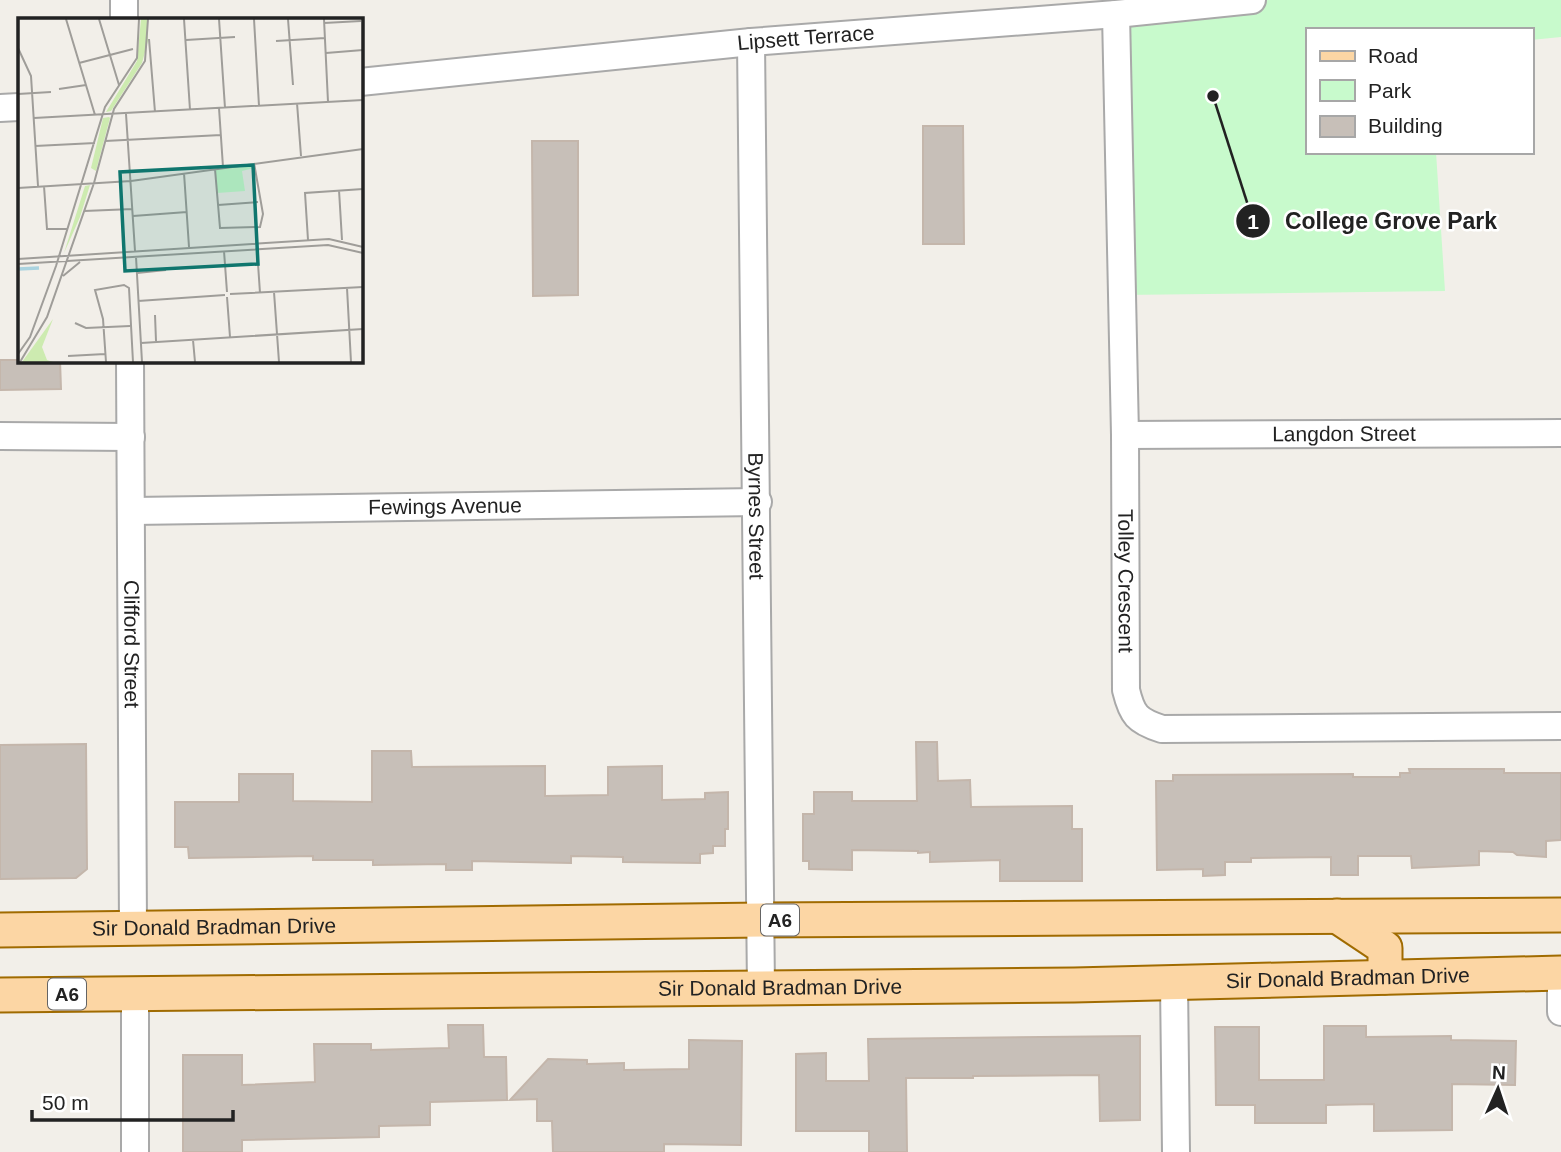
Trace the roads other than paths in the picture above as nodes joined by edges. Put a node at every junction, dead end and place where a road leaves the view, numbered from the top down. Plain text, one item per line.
1 (124, 0) edge
2 (1252, 0) edge
3 (1205, 2) edge
4 (1116, 14) junction
5 (124, 18) edge
6 (751, 42) junction
7 (362, 82) edge
8 (18, 107) edge
9 (0, 108) edge
10 (130, 362) edge
11 (1561, 433) edge
12 (1125, 435) junction
13 (0, 436) edge
14 (131, 437) junction
15 (758, 502) junction
16 (132, 511) junction
17 (1561, 726) edge
18 (1561, 915) edge
19 (1338, 916) junction
20 (762, 920) junction
21 (133, 928) junction
22 (0, 930) edge
23 (1561, 973) edge
24 (1385, 977) junction
25 (1174, 983) junction
26 (761, 989) junction
27 (135, 993) junction
28 (14, 995) edge
29 (0, 1011) edge
30 (1561, 1012) edge
31 (135, 1152) edge
32 (1176, 1152) edge

1 - 5 street
2 - 3 street, Lipsett Terrace
3 - 4 street, Lipsett Terrace
4 - 6 street, Lipsett Terrace
4 - 12 street, Tolley Crescent
6 - 7 street, Lipsett Terrace
6 - 15 street, Byrnes Street
8 - 9 street
10 - 14 street, Clifford Street
11 - 12 street, Langdon Street
12 - 17 street, Tolley Crescent
13 - 14 street
14 - 16 street, Clifford Street
15 - 16 street, Fewings Avenue
15 - 20 street, Byrnes Street
16 - 21 street, Clifford Street
18 - 19 main road, Sir Donald Bradman Drive / A6
19 - 20 main road, Sir Donald Bradman Drive / A6
19 - 24 main road
20 - 21 main road, Sir Donald Bradman Drive / A6
20 - 26 street, Byrnes Street
21 - 22 main road, Sir Donald Bradman Drive / A6
23 - 24 main road, Sir Donald Bradman Drive / A6
23 - 30 street
24 - 25 main road, Sir Donald Bradman Drive / A6
25 - 26 main road, Sir Donald Bradman Drive / A6
25 - 32 street
26 - 27 main road, Sir Donald Bradman Drive / A6
27 - 28 main road, Sir Donald Bradman Drive / A6
27 - 31 street
28 - 29 street

